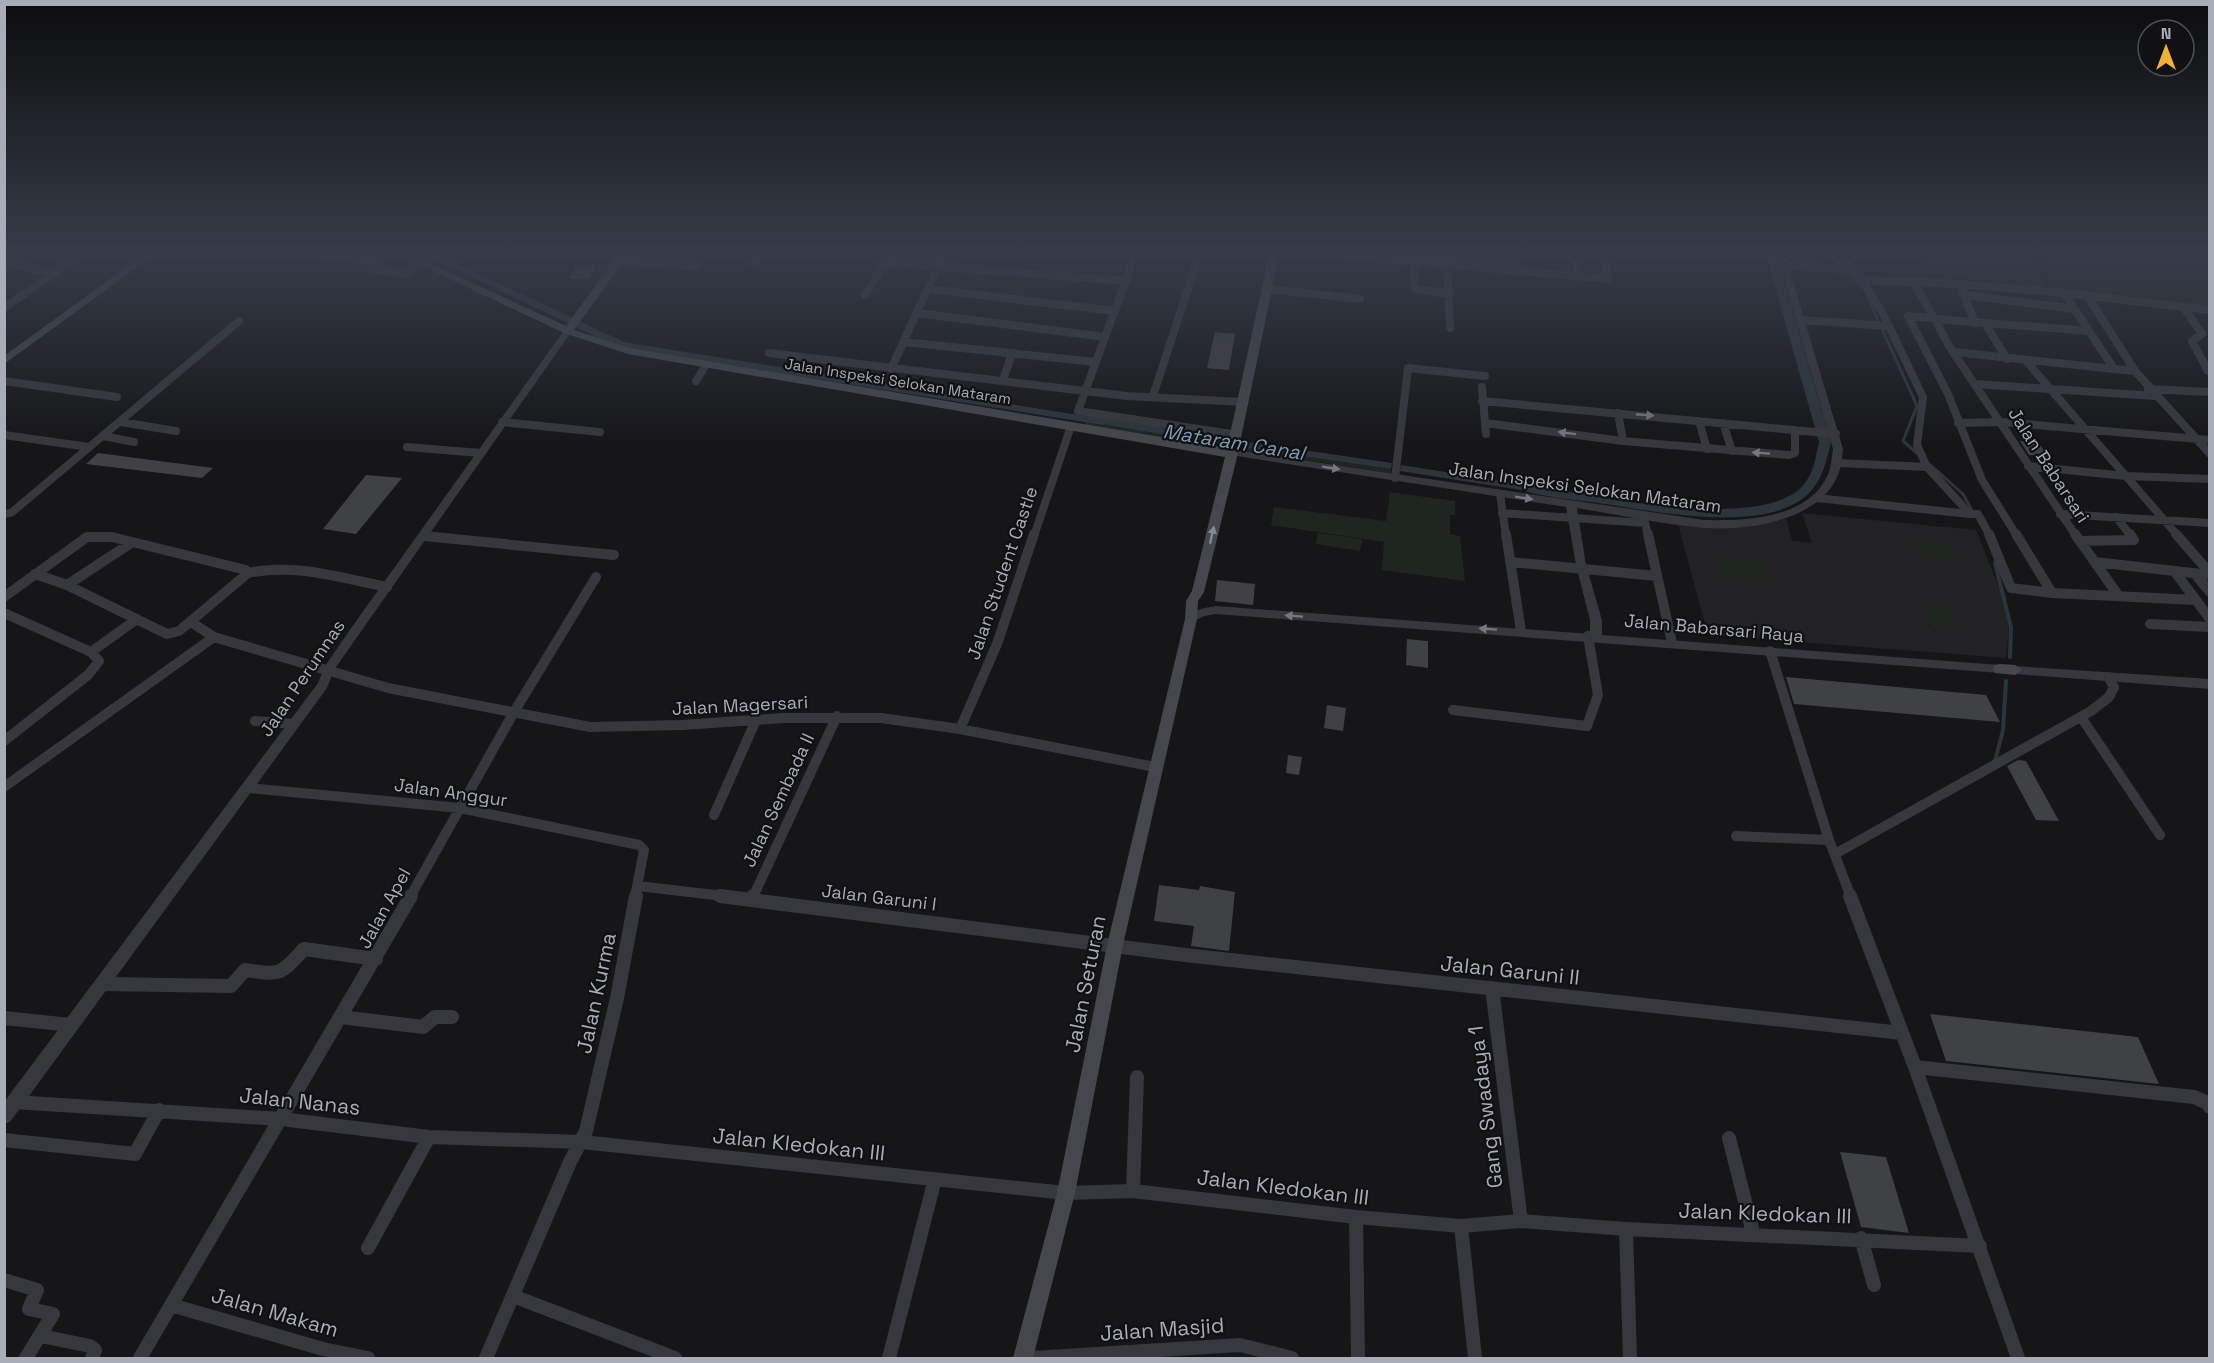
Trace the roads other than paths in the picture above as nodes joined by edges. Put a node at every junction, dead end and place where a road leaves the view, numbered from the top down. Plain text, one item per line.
1 (62, 319) edge
2 (548, 319) edge
3 (577, 319) edge
4 (914, 319) edge
5 (961, 319) edge
6 (1112, 319) edge
7 (1178, 319) edge
8 (1260, 319) edge
9 (1450, 319) edge
10 (1880, 319) edge
11 (1909, 319) edge
12 (1974, 319) edge
13 (2080, 319) edge
14 (2102, 319) edge
15 (2191, 319) edge
16 (1800, 320) joint
17 (239, 321) dead end
18 (1976, 323) junction
19 (1986, 325) junction
20 (1884, 326) junction
21 (570, 328) junction
22 (1450, 328) dead end
23 (2088, 331) junction
24 (1106, 337) junction
25 (904, 342) junction
26 (1954, 352) junction
27 (770, 353) dead end
28 (1012, 354) junction
29 (2007, 360) junction
30 (4, 361) edge
31 (2026, 361) junction
32 (1096, 362) junction
33 (706, 365) junction
34 (891, 369) junction
35 (2114, 369) junction
36 (2136, 370) junction
37 (2208, 371) dead end
38 (1485, 376) dead end
39 (1003, 380) junction
40 (696, 381) dead end
41 (6, 383) edge
42 (1976, 384) junction
43 (1482, 387) dead end
44 (1086, 390) junction
45 (2053, 391) junction
46 (2151, 392) junction
47 (2210, 392) edge
48 (1153, 396) junction
49 (117, 397) dead end
50 (1241, 401) junction
51 (1482, 401) junction
52 (1618, 413) junction
53 (1079, 420) junction
54 (1699, 421) junction
55 (121, 422) junction
56 (502, 422) junction
57 (2001, 422) junction
58 (1485, 423) junction
59 (1723, 423) junction
60 (1958, 423) junction
61 (2086, 429) junction
62 (1795, 430) junction
63 (176, 431) dead end
64 (600, 432) dead end
65 (1486, 434) dead end
66 (1833, 434) junction
67 (4, 435) edge
68 (103, 436) junction
69 (2195, 440) junction
70 (2210, 440) edge
71 (134, 441) dead end
72 (1623, 441) junction
73 (1231, 446) junction
74 (89, 447) junction
75 (407, 447) dead end
76 (1707, 449) junction
77 (1732, 451) junction
78 (481, 453) junction
79 (2210, 454) edge
80 (1838, 463) junction
81 (2028, 466) junction
82 (1927, 467) junction
83 (1396, 471) junction
84 (2126, 476) junction
85 (2210, 479) edge
86 (1500, 494) junction
87 (1816, 498) junction
88 (1571, 506) junction
89 (8, 513) edge
90 (1502, 513) junction
91 (1970, 514) junction
92 (2060, 514) junction
93 (2116, 517) junction
94 (1573, 518) junction
95 (2160, 518) junction
96 (1644, 520) junction
97 (2210, 522) edge
98 (423, 536) junction
99 (2080, 541) junction
100 (131, 543) junction
101 (614, 555) dead end
102 (1510, 562) junction
103 (2094, 562) junction
104 (1582, 568) junction
105 (2175, 572) junction
106 (248, 573) junction
107 (35, 574) junction
108 (2195, 574) junction
109 (2210, 574) edge
110 (1657, 576) junction
111 (596, 577) dead end
112 (67, 585) junction
113 (387, 587) junction
114 (1198, 592) junction
115 (2210, 592) edge
116 (2052, 593) junction
117 (2118, 595) junction
118 (4, 597) edge
119 (2196, 600) junction
120 (1216, 610) junction
121 (4, 613) edge
122 (137, 619) junction
123 (1191, 619) junction
124 (2210, 619) edge
125 (191, 622) junction
126 (2151, 624) dead end
127 (2210, 627) edge
128 (1521, 631) junction
129 (214, 637) junction
130 (1592, 637) junction
131 (1672, 643) junction
132 (1770, 651) junction
133 (92, 652) junction
134 (329, 669) junction
135 (2000, 669) joint
136 (2015, 670) joint
137 (2108, 677) junction
138 (2210, 684) edge
139 (1453, 710) dead end
140 (514, 712) junction
141 (837, 716) junction
142 (2081, 717) junction
143 (756, 720) junction
144 (255, 721) dead end
145 (294, 724) junction
146 (960, 729) junction
147 (4, 741) edge
148 (1155, 767) junction
149 (4, 787) edge
150 (248, 788) junction
151 (460, 808) junction
152 (714, 815) dead end
153 (2160, 835) dead end
154 (1736, 836) dead end
155 (1829, 840) junction
156 (644, 850) joint
157 (1835, 854) junction
158 (638, 886) junction
159 (752, 899) junction
160 (1115, 945) junction
161 (376, 959) junction
162 (103, 984) junction
163 (1492, 988) junction
164 (4, 1017) edge
165 (341, 1017) junction
166 (452, 1017) dead end
167 (71, 1025) junction
168 (1902, 1033) junction
169 (1915, 1067) junction
170 (1137, 1077) dead end
171 (14, 1102) junction
172 (2210, 1107) edge
173 (159, 1110) junction
174 (4, 1116) edge
175 (281, 1119) junction
176 (429, 1137) junction
177 (1729, 1138) dead end
178 (4, 1140) edge
179 (582, 1142) junction
180 (934, 1179) junction
181 (1133, 1191) junction
182 (1066, 1193) junction
183 (1356, 1217) junction
184 (1521, 1221) junction
185 (1461, 1226) junction
186 (1626, 1229) junction
187 (1753, 1233) junction
188 (1861, 1238) junction
189 (1980, 1246) junction
190 (368, 1248) dead end
191 (4, 1280) edge
192 (1874, 1285) dead end
193 (513, 1296) junction
194 (171, 1305) junction
195 (41, 1336) junction
196 (1221, 1352) edge
197 (670, 1358) edge
198 (26, 1359) edge
199 (92, 1359) edge
200 (140, 1359) edge
201 (368, 1359) edge
202 (486, 1359) edge
203 (889, 1359) edge
204 (1023, 1359) edge
205 (1033, 1359) edge
206 (1292, 1359) edge
207 (1358, 1359) edge
208 (1474, 1359) edge
209 (1630, 1359) edge
210 (2018, 1359) edge

1 - 30 main road
2 - 21 main road, Jalan Inspeksi Selokan Mataram
3 - 21 main road, Jalan Perumnas
4 - 25 street
5 - 24 street
6 - 24 street
7 - 48 street
8 - 50 main road
9 - 22 street
10 - 20 street
11 - 60 street
12 - 18 street
13 - 23 street
14 - 36 street
15 - 37 street
16 - 20 street
16 - 66 street
17 - 55 street
18 - 19 street, Jalan Babarsari
18 - 26 street, Jalan Babarsari
19 - 23 street, Jalan Babarsari
19 - 29 street
20 - 82 street
21 - 33 main road, Jalan Inspeksi Selokan Mataram
21 - 56 street, Jalan Perumnas
23 - 35 street
24 - 32 street
25 - 28 street
25 - 34 street
26 - 29 street
26 - 42 street, Jalan Babarsari
27 - 34 street
28 - 32 street
28 - 39 street
29 - 31 street
31 - 35 street
31 - 45 street
32 - 44 street
33 - 40 street
33 - 53 main road, Jalan Inspeksi Selokan Mataram
34 - 39 street
35 - 36 street
36 - 46 street
38 - 83 street
39 - 44 street
41 - 49 street
42 - 45 street
42 - 57 street, Jalan Babarsari
43 - 51 street
44 - 48 street
44 - 53 street, Jalan Student Castle
45 - 46 street
45 - 61 street
46 - 47 street
46 - 69 street
48 - 50 street
50 - 73 main road
51 - 52 street
51 - 58 street
52 -> 54 street
52 - 72 street
53 - 73 main road, Jalan Inspeksi Selokan Mataram
53 - 73 street
53 - 146 street, Jalan Student Castle
54 - 59 street
54 - 76 street
55 - 63 street
55 - 68 street
56 - 64 street
56 - 78 street, Jalan Perumnas
57 - 60 street
57 - 61 street
57 - 81 street, Jalan Babarsari
58 - 65 street
72 -> 58 street
59 - 62 street
59 - 77 street
60 - 116 street
61 - 69 street
61 - 84 street
62 - 66 street
62 -> 77 street
66 - 80 street
67 - 74 street
68 - 71 street
68 - 74 street
69 - 70 street
69 - 79 street
72 - 76 street
73 -> 83 street, Jalan Inspeksi Selokan Mataram
114 -> 73 main road
74 - 89 street
75 - 78 street
76 - 77 street
78 - 98 street, Jalan Perumnas
80 - 82 street
80 - 87 street, Jalan Inspeksi Selokan Mataram
81 - 84 street
81 - 92 street, Jalan Babarsari
82 - 91 street
83 - 86 street, Jalan Inspeksi Selokan Mataram
84 - 85 street
84 - 95 street
86 -> 88 street, Jalan Inspeksi Selokan Mataram
86 - 90 street
87 - 91 street
87 - 96 street, Jalan Inspeksi Selokan Mataram
88 - 94 street
88 - 96 street, Jalan Inspeksi Selokan Mataram
90 - 94 street
90 - 102 street
91 - 116 street
92 - 93 street
92 - 99 street, Jalan Babarsari
93 - 95 street
93 - 99 street
94 - 96 street
94 - 104 street
95 - 97 street
95 - 109 street
96 - 110 street
98 - 101 street
98 - 113 street, Jalan Perumnas
99 - 103 street, Jalan Babarsari
100 - 106 street
100 - 107 street
100 - 112 street
102 - 104 street
102 - 128 street
103 - 105 street
103 - 117 street, Jalan Babarsari
104 - 110 street
104 - 130 street
105 - 108 street
105 - 119 street
106 - 113 street
106 - 125 street
107 - 112 street
107 - 118 street
108 - 109 street
108 - 115 street
110 - 131 street
111 - 140 street, Jalan Apel
112 - 122 street
113 - 134 street, Jalan Perumnas
114 - 120 street
114 - 123 main road
116 - 117 street
117 - 119 street
119 - 124 street
120 - 123 street
128 -> 120 street, Jalan Babarsari Raya
121 - 133 street
122 - 125 street
122 - 133 street
123 - 148 main road, Jalan Seturan
125 - 129 street, Jalan Magersari
126 - 127 street
128 - 130 street, Jalan Babarsari Raya
129 - 134 street, Jalan Magersari
129 - 149 street
130 - 131 street, Jalan Babarsari Raya
130 - 139 street
131 - 132 street, Jalan Babarsari Raya
132 - 135 street, Jalan Babarsari Raya
132 - 155 street
133 - 147 street
134 - 140 street, Jalan Magersari
134 - 145 street, Jalan Perumnas
135 - 136 main road, Jalan Babarsari Raya
136 - 137 street, Jalan Babarsari Raya
137 - 138 street, Jalan Babarsari Raya
137 - 142 street
140 - 143 street, Jalan Magersari
140 - 151 street, Jalan Apel
141 - 143 street, Jalan Magersari
141 - 146 street, Jalan Magersari
141 - 159 street, Jalan Sembada II
142 - 153 street
142 - 157 street
143 - 152 street
144 - 145 street
145 - 150 street, Jalan Perumnas
146 - 148 street, Jalan Magersari
148 - 160 main road, Jalan Seturan
150 - 151 street, Jalan Anggur
150 - 162 street, Jalan Perumnas
151 - 156 street, Jalan Anggur
151 - 161 street, Jalan Apel
154 - 155 street
155 - 157 street
156 - 158 street, Jalan Kurma
157 - 168 street
158 - 159 street, Jalan Garuni I
158 - 179 street, Jalan Kurma
159 - 160 street, Jalan Garuni I
160 - 163 street, Jalan Garuni II
160 - 182 main road, Jalan Seturan
161 - 162 street
161 - 165 street, Jalan Apel
162 - 167 street, Jalan Perumnas
163 - 168 street, Jalan Garuni II
163 - 184 street, Gang Swadaya 1
164 - 167 street
165 - 166 street
165 - 175 street, Jalan Apel
167 - 171 street, Jalan Perumnas
168 - 169 street
169 - 172 street
169 - 189 street
170 - 181 street
171 - 173 street, Jalan Nanas
171 - 174 street, Jalan Perumnas
173 - 175 street, Jalan Nanas
173 - 178 street
175 - 176 street, Jalan Nanas
175 - 194 street, Jalan Apel
176 - 179 street, Jalan Nanas
176 - 190 street
177 - 187 street
179 - 180 street, Jalan Kledokan III
179 - 193 street, Jalan Kurma
180 - 182 street, Jalan Kledokan III
180 - 203 street
181 - 182 street, Jalan Kledokan III
181 - 183 street, Jalan Kledokan III
182 - 204 main road, Jalan Seturan
183 - 185 street, Jalan Kledokan III
183 - 207 street
184 - 185 street, Jalan Kledokan III
184 - 186 street, Jalan Kledokan III
185 - 208 street
186 - 187 street, Jalan Kledokan III
186 - 209 street
187 - 188 street, Jalan Kledokan III
188 - 189 street, Jalan Kledokan III
188 - 192 street
189 - 210 street
191 - 195 street
193 - 197 street
193 - 202 street, Jalan Kurma
194 - 200 street, Jalan Apel
194 - 201 street, Jalan Makam
195 - 198 street
195 - 199 street
196 - 205 street, Jalan Masjid
196 - 206 street, Jalan Masjid

